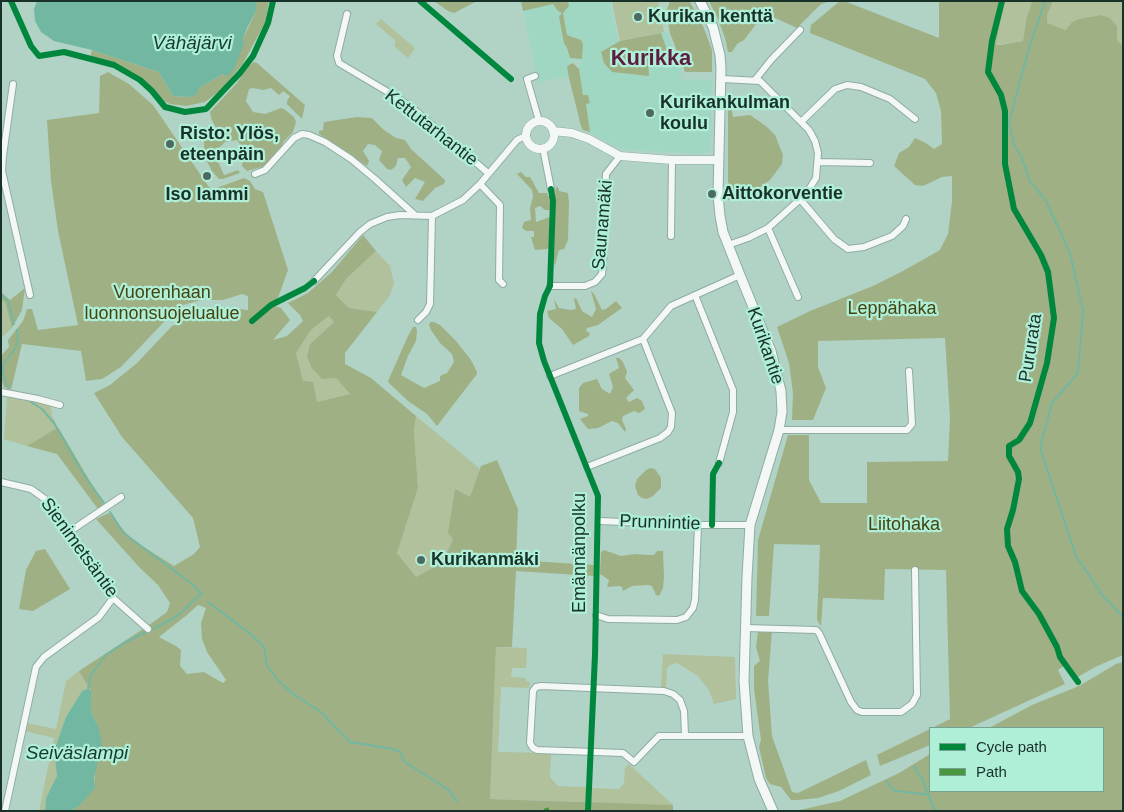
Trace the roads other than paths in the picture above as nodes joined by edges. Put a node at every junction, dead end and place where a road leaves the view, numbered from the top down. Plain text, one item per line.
1 (700, 1) edge
2 (347, 14) dead end
3 (800, 30) dead end
4 (535, 76) dead end
5 (722, 79) junction
6 (755, 80) junction
7 (13, 84) dead end
8 (915, 118) dead end
9 (538, 121) junction
10 (802, 121) junction
11 (553, 132) junction
12 (527, 134) junction
13 (544, 148) junction
14 (2, 156) edge
15 (620, 156) junction
16 (672, 160) junction
17 (719, 160) junction
18 (819, 162) junction
19 (870, 164) dead end
20 (255, 174) dead end
21 (488, 174) junction
22 (480, 184) junction
23 (551, 189) dead end
24 (800, 200) junction
25 (416, 215) junction
26 (432, 216) junction
27 (906, 219) dead end
28 (768, 228) junction
29 (671, 236) dead end
30 (728, 245) junction
31 (740, 276) junction
32 (314, 281) dead end
33 (503, 284) dead end
34 (550, 286) dead end
35 (30, 295) dead end
36 (695, 296) junction
37 (798, 297) dead end
38 (418, 320) dead end
39 (643, 339) junction
40 (909, 371) dead end
41 (550, 376) dead end
42 (1, 392) edge
43 (60, 405) dead end
44 (779, 430) junction
45 (718, 463) dead end
46 (587, 467) dead end
47 (1, 482) edge
48 (121, 497) dead end
49 (599, 521) dead end
50 (750, 525) junction
51 (698, 526) junction
52 (69, 532) junction
53 (915, 570) dead end
54 (113, 598) junction
55 (596, 615) dead end
56 (746, 628) junction
57 (148, 629) dead end
58 (685, 735) junction
59 (748, 736) junction
60 (5, 811) edge
61 (773, 811) edge

1 - 5 main road, Kurikantie
2 - 21 street, Kettutarhantie
3 - 6 street
4 - 9 street
5 - 6 street
5 - 17 main road, Kurikantie
6 - 10 street
7 - 14 street
8 - 10 street
9 - 11 street
9 - 12 street
10 - 18 street
11 - 13 street
11 - 15 street
12 - 13 street
12 - 21 street
13 - 23 street
14 - 35 street
15 - 16 street
15 - 34 street, Saunamäki
16 - 17 street
16 - 29 street
17 - 30 main road, Kurikantie
18 - 19 street
18 - 24 street
20 - 25 street
21 - 22 street
22 - 26 street
22 - 33 street
24 - 27 street
24 - 28 street
25 - 26 street
25 - 32 street
26 - 38 street
28 - 30 street
28 - 37 street
30 - 31 main road, Kurikantie
31 - 36 street
31 - 44 main road, Kurikantie
36 - 39 street
36 - 45 street
39 - 41 street
39 - 46 street
40 - 44 street
42 - 43 street
44 - 50 main road, Kurikantie
47 - 52 street, Sienimetsäntie
48 - 52 street
49 - 51 street, Prunnintie
50 - 51 street, Prunnintie
50 - 56 main road, Kurikantie
51 - 55 street
52 - 54 street, Sienimetsäntie
53 - 56 street
54 - 57 street, Sienimetsäntie
54 - 60 street
56 - 59 main road, Kurikantie
58 - 58 street
58 - 59 street
59 - 61 main road, Kurikantie

